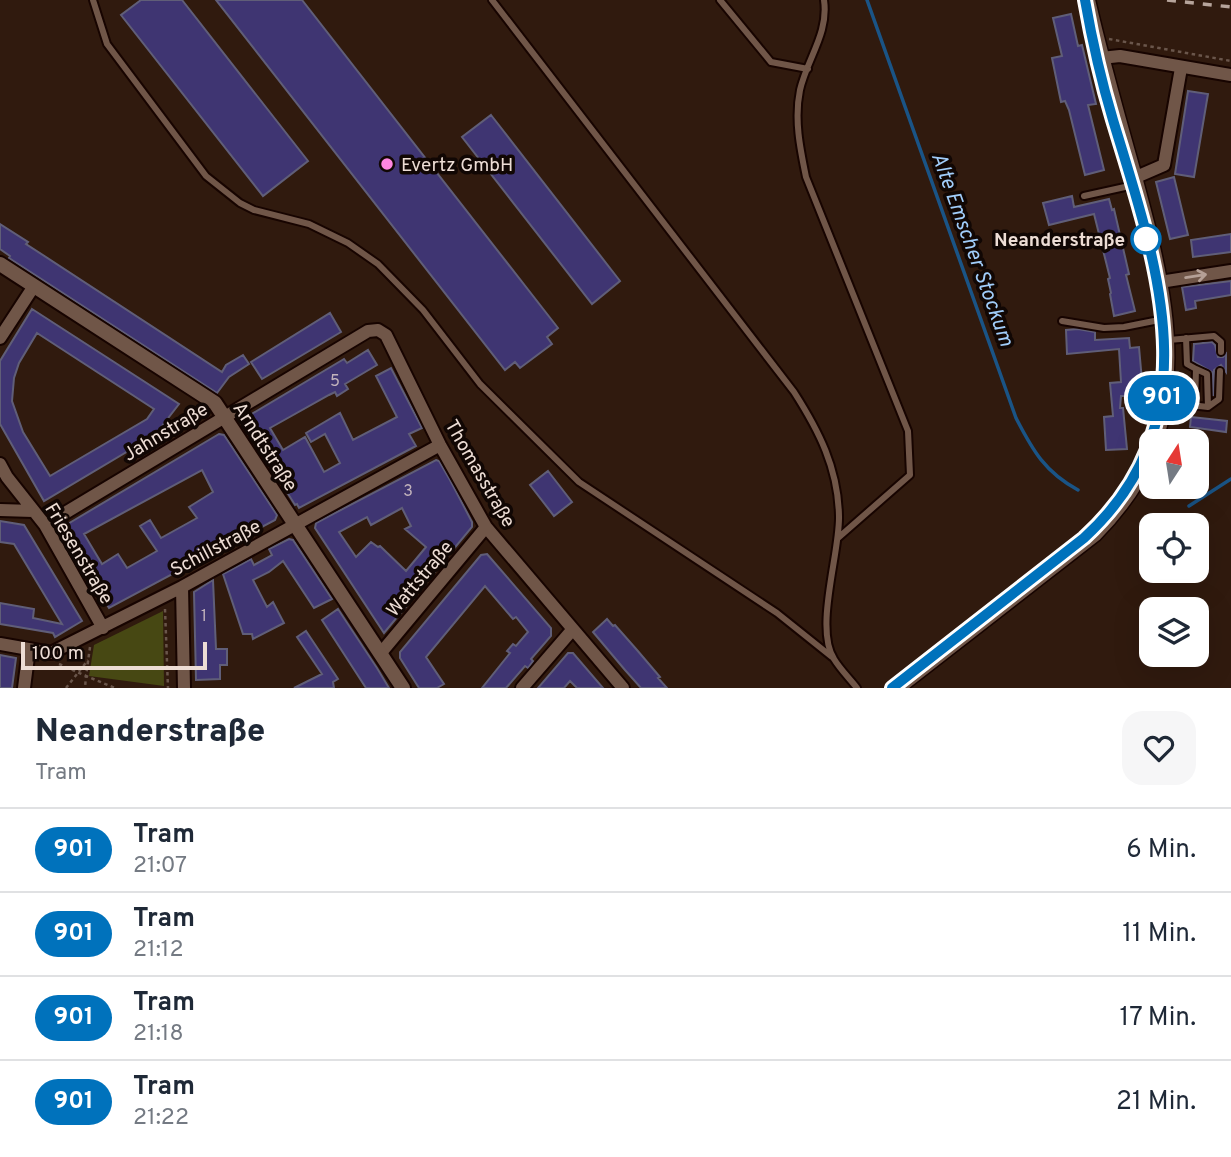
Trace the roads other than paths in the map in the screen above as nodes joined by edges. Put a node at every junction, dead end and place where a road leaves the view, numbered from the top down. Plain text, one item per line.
1 (93, 0) edge
2 (492, 0) edge
3 (720, 0) edge
4 (824, 0) edge
5 (1087, 0) edge
6 (1101, 58) junction
7 (1181, 68) junction
8 (808, 69) junction
9 (1231, 75) edge
10 (1135, 181) junction
11 (1084, 196) dead end
12 (0, 264) edge
13 (1231, 271) edge
14 (1160, 282) junction
15 (34, 286) junction
16 (1166, 319) junction
17 (1062, 321) dead end
18 (378, 330) joint
19 (0, 338) edge
20 (1186, 338) junction
21 (1167, 340) junction
22 (1221, 352) dead end
23 (1196, 369) junction
24 (1220, 372) dead end
25 (1164, 402) junction
26 (1195, 406) junction
27 (1208, 407) junction
28 (226, 418) junction
29 (1158, 429) edge
30 (440, 445) junction
31 (0, 464) edge
32 (1139, 474) edge
33 (0, 510) edge
34 (33, 511) junction
35 (296, 525) junction
36 (45, 526) junction
37 (486, 527) junction
38 (838, 538) junction
39 (182, 587) junction
40 (572, 629) junction
41 (97, 630) junction
42 (0, 644) edge
43 (30, 649) junction
44 (380, 654) junction
45 (832, 657) junction
46 (24, 688) edge
47 (184, 688) edge
48 (403, 688) edge
49 (522, 688) edge
50 (623, 688) edge
51 (857, 688) edge
52 (896, 688) edge

1 - 45 lane
2 - 38 lane
3 - 8 lane
4 - 8 lane
5 - 6 main road
6 - 7 street
6 - 10 main road
7 - 9 street
7 - 10 street
8 - 38 lane
10 - 11 lane
10 - 14 main road
12 - 15 street, Arndtstraße
14 -> 13 street
14 - 16 main road
15 - 19 street
15 - 28 street, Arndtstraße
16 - 17 lane
16 - 21 main road
18 - 28 street, Jahnstraße
18 - 30 street, Thomasstraße
20 - 21 lane
20 - 22 lane
20 - 23 lane
21 - 25 main road
23 - 26 lane
23 - 27 lane
24 - 27 lane
25 - 26 lane
25 - 29 main road
26 - 27 lane
28 - 35 street, Arndtstraße
28 - 36 street, Jahnstraße
30 - 35 street, Schillstraße
30 - 37 street, Thomasstraße
31 - 34 street, Friesenstraße
32 - 52 main road
33 - 34 street
34 - 36 street, Friesenstraße
35 - 39 street, Schillstraße
35 - 44 street, Arndtstraße
36 - 41 street, Friesenstraße
37 - 40 street, Thomasstraße
37 - 44 street, Wattstraße
38 - 45 lane
39 - 41 street, Schillstraße
39 - 47 street
40 - 49 street
40 - 50 street, Thomasstraße
41 - 43 street, Schillstraße
42 - 43 street
43 - 46 street
44 - 48 street, Arndtstraße
45 - 51 lane

